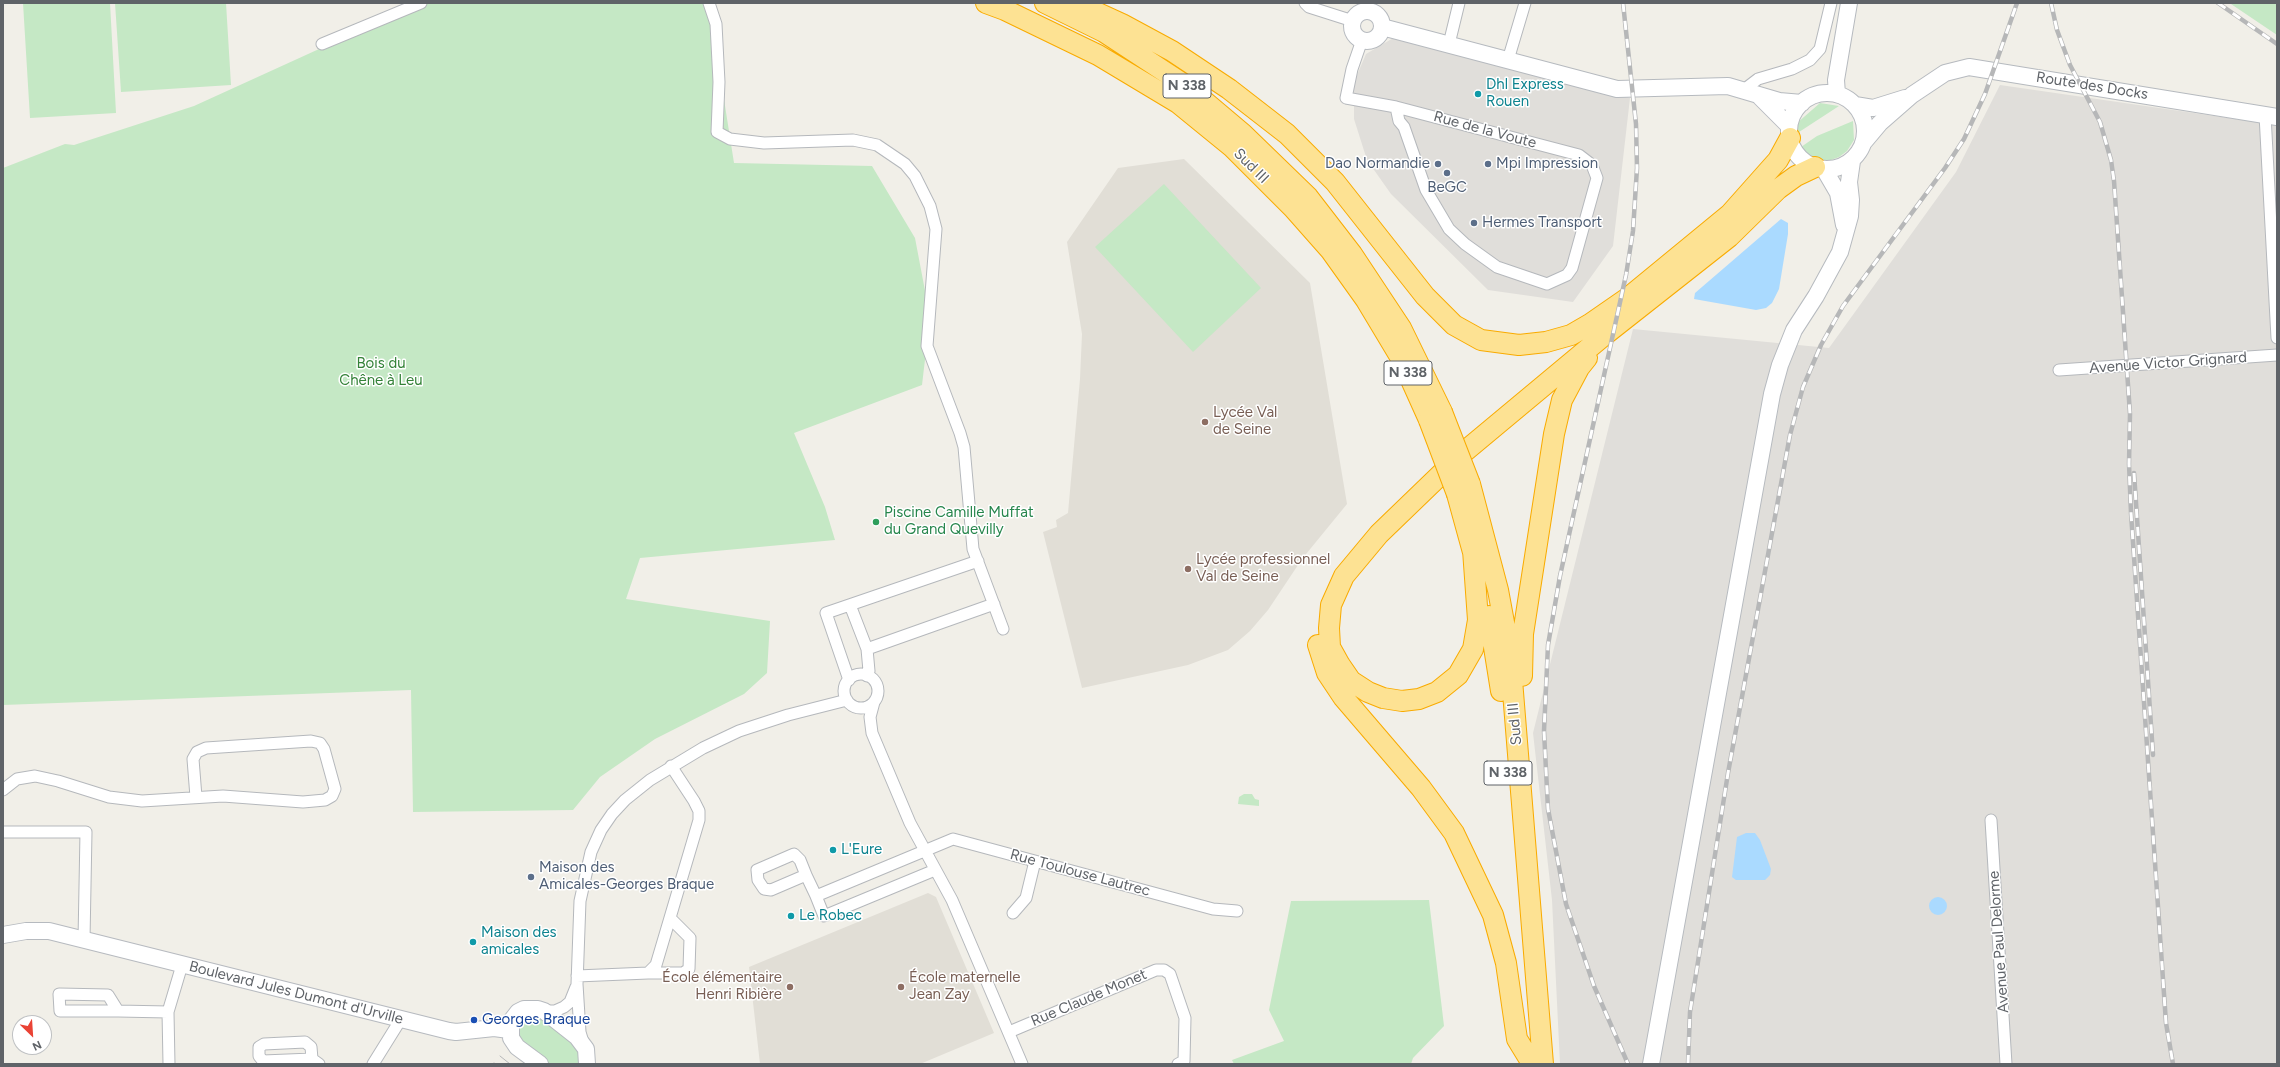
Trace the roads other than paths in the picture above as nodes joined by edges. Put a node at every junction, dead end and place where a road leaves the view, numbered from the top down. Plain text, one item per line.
1 (421, 3) edge
2 (709, 3) edge
3 (986, 3) edge
4 (1045, 3) edge
5 (1076, 3) edge
6 (1305, 3) edge
7 (1460, 3) edge
8 (1524, 3) edge
9 (1831, 3) edge
10 (1849, 3) edge
11 (1359, 12) edge
12 (1382, 27) junction
13 (1362, 40) junction
14 (322, 44) dead end
15 (1449, 44) junction
16 (1508, 60) junction
17 (1752, 93) junction
18 (1837, 94) junction
19 (1912, 95) junction
20 (1802, 102) junction
21 (1855, 105) junction
22 (1396, 107) junction
23 (2271, 116) edge
24 (1790, 132) junction
25 (1864, 142) junction
26 (1852, 161) junction
27 (1819, 168) junction
28 (1845, 236) junction
29 (1629, 297) junction
30 (1625, 320) junction
31 (2277, 338) edge
32 (2277, 355) edge
33 (2059, 370) dead end
34 (1436, 416) junction
35 (1463, 489) junction
36 (1473, 550) junction
37 (978, 561) junction
38 (994, 604) junction
39 (850, 605) junction
40 (1003, 629) dead end
41 (867, 649) junction
42 (867, 676) junction
43 (849, 680) junction
44 (847, 700) junction
45 (874, 702) junction
46 (856, 707) junction
47 (1516, 726) junction
48 (872, 733) junction
49 (671, 766) junction
50 (3, 790) edge
51 (196, 797) junction
52 (1991, 820) dead end
53 (3, 832) edge
54 (925, 851) junction
55 (1035, 861) junction
56 (936, 870) junction
57 (806, 875) dead end
58 (816, 896) junction
59 (1237, 911) dead end
60 (1013, 913) dead end
61 (670, 918) junction
62 (3, 935) edge
63 (84, 940) junction
64 (182, 965) junction
65 (648, 973) junction
66 (577, 980) junction
67 (118, 1011) junction
68 (544, 1011) junction
69 (168, 1012) junction
70 (401, 1019) junction
71 (509, 1030) junction
72 (1009, 1032) junction
73 (583, 1043) junction
74 (1533, 1062) edge
75 (169, 1064) edge
76 (373, 1064) edge
77 (540, 1064) edge
78 (587, 1064) edge
79 (1022, 1064) edge
80 (1178, 1064) edge
81 (1651, 1064) edge
82 (2006, 1064) edge

1 - 14 street
2 - 37 street
3 - 34 highway, Sud III / N 338
4 - 34 highway, Sud III / N 338
5 - 29 highway
6 - 11 street
7 - 15 street
8 - 16 street
9 - 17 street
10 - 18 street
11 - 12 street
11 - 13 street
12 - 13 street
12 - 15 street
13 - 22 street, Rue de la Voute
15 - 16 street
16 - 17 street
17 - 20 street
17 - 24 street
18 - 20 street
18 - 21 street
19 - 21 street
19 - 23 street, Route des Docks
19 - 25 street
20 - 24 street
21 - 25 street
22 - 22 street, Rue de la Voute
23 - 31 street
24 - 27 street
24 - 29 highway
25 - 26 street
26 - 27 street
26 - 28 street
27 - 28 street
27 - 30 highway
28 - 81 street
29 - 74 highway
30 - 36 highway
30 - 47 highway
32 - 33 street, Avenue Victor Grignard
34 - 35 highway, N 338, bridge
35 - 36 highway, Sud III / N 338
35 - 47 highway, Sud III / N 338
36 - 74 highway, Sud III / N 338
37 - 38 street
37 - 39 street
38 - 40 street
38 - 41 street
39 - 41 street
39 - 43 street
41 - 42 street
42 - 43 street
42 - 45 street
43 - 44 street
44 - 46 street
44 - 49 street
45 - 46 street
45 - 48 street
46 - 48 street
47 - 74 highway, Sud III / N 338
48 - 54 street
49 - 61 street
49 - 66 street
50 - 51 street
51 - 51 street
52 - 82 street, Avenue Paul Delorme
53 - 63 street
54 - 55 street, Rue Toulouse Lautrec
54 - 56 street
54 - 58 street, Rue Toulouse Lautrec
55 - 59 street, Rue Toulouse Lautrec
55 - 60 street
56 - 58 street
56 - 72 street
57 - 58 street
61 - 65 street
61 - 65 street
62 - 63 street, Boulevard Jules Dumont d'Urville
63 - 64 street, Boulevard Jules Dumont d'Urville
64 - 69 street
64 - 70 street, Boulevard Jules Dumont d'Urville
65 - 66 street
66 - 68 street
66 - 73 street
67 - 67 street
67 - 69 street
68 - 71 street
68 - 73 street
69 - 75 street
70 - 71 street, Boulevard Jules Dumont d'Urville
70 - 76 street
71 - 77 street
72 - 79 street
72 - 80 street, Rue Claude Monet
73 - 78 street

